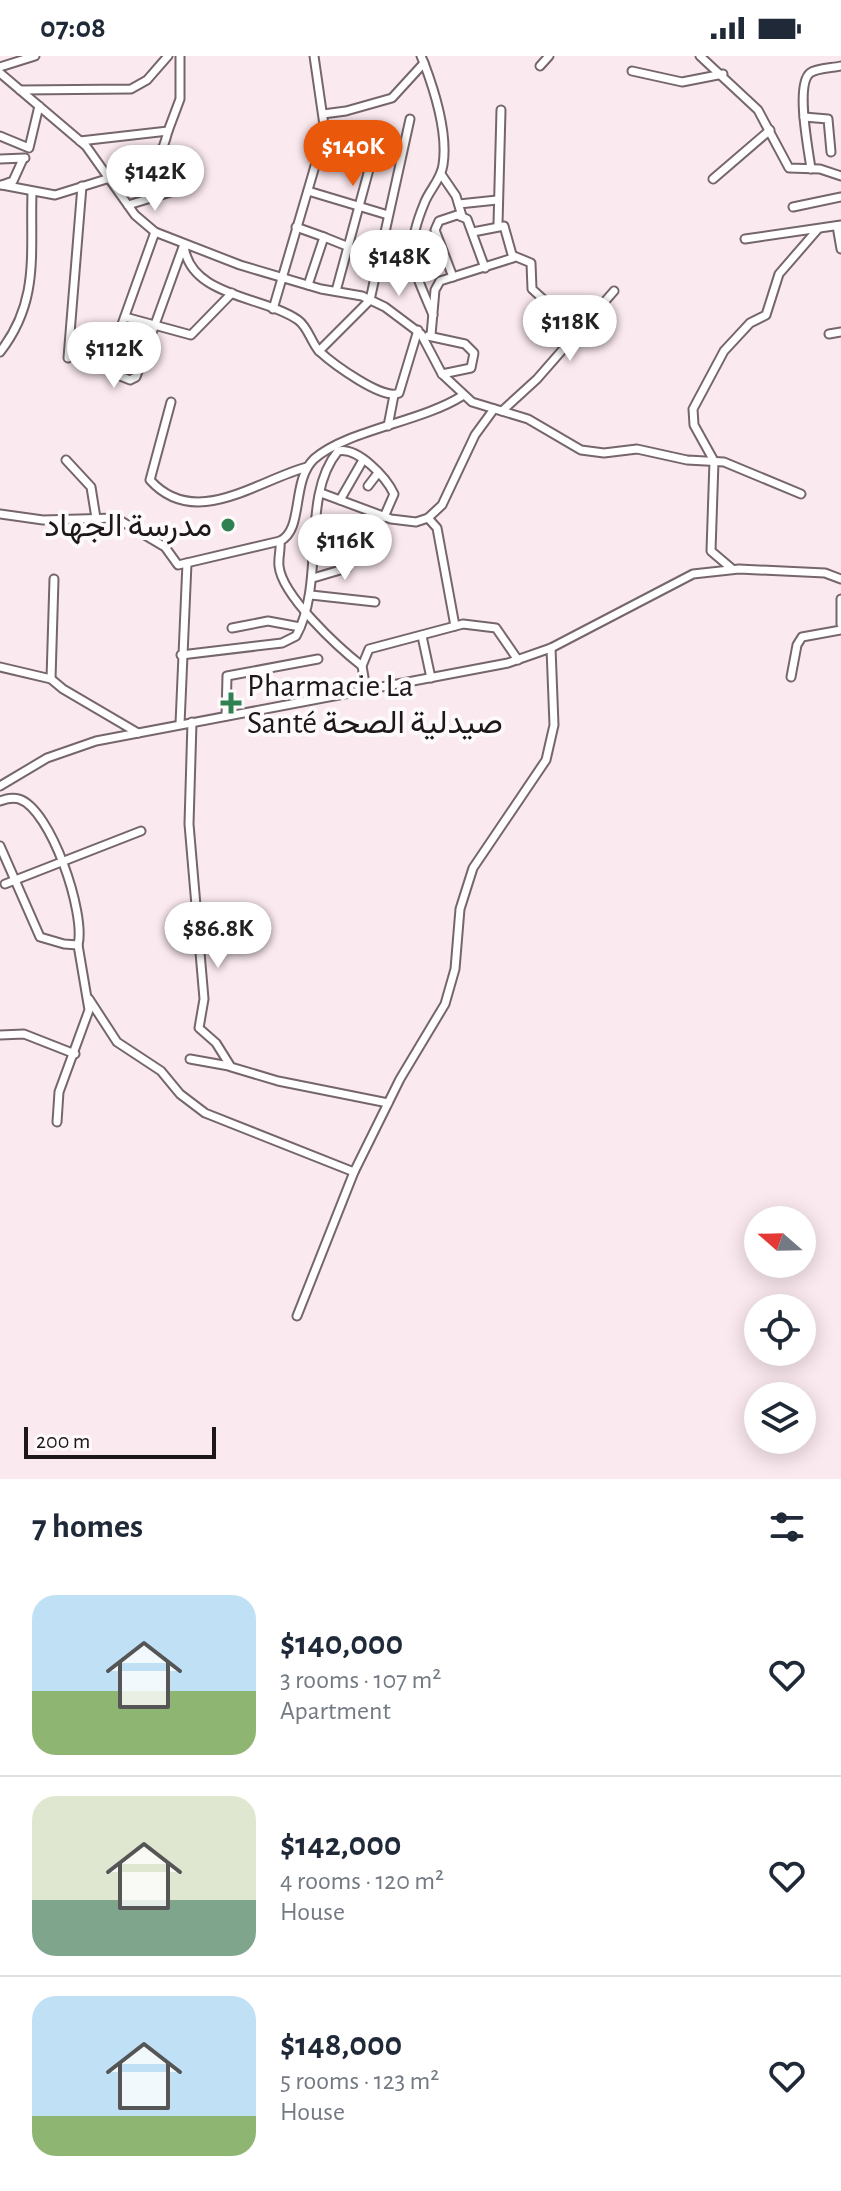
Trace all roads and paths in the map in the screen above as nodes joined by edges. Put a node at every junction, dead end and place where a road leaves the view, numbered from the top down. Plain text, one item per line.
1 (35, 56) edge
2 (168, 56) edge
3 (180, 56) edge
4 (314, 56) edge
5 (549, 56) edge
6 (700, 56) edge
7 (422, 59) edge
8 (540, 66) dead end
9 (841, 66) edge
10 (0, 67) edge
11 (632, 71) dead end
12 (723, 74) junction
13 (2, 76) edge
14 (0, 90) edge
15 (20, 90) junction
16 (39, 106) junction
17 (501, 110) dead end
18 (323, 114) junction
19 (804, 117) junction
20 (410, 119) dead end
21 (770, 130) junction
22 (168, 131) junction
23 (0, 136) edge
24 (80, 141) junction
25 (29, 148) junction
26 (374, 151) dead end
27 (831, 152) dead end
28 (0, 159) edge
29 (23, 159) junction
30 (811, 169) junction
31 (441, 174) junction
32 (109, 176) junction
33 (841, 176) edge
34 (713, 179) dead end
35 (1, 186) edge
36 (82, 186) junction
37 (174, 191) dead end
38 (308, 191) junction
39 (32, 193) junction
40 (841, 197) edge
41 (497, 200) junction
42 (459, 204) junction
43 (128, 205) junction
44 (361, 207) junction
45 (793, 207) dead end
46 (388, 215) junction
47 (462, 216) junction
48 (498, 224) junction
49 (839, 225) edge
50 (296, 227) junction
51 (818, 229) junction
52 (155, 232) junction
53 (473, 232) junction
54 (324, 237) junction
55 (745, 239) dead end
56 (184, 245) junction
57 (349, 247) junction
58 (841, 249) edge
59 (514, 256) junction
60 (485, 268) junction
61 (281, 277) junction
62 (453, 277) junction
63 (308, 285) junction
64 (336, 291) junction
65 (614, 291) dead end
66 (232, 293) junction
67 (370, 300) junction
68 (273, 309) junction
69 (433, 315) junction
70 (125, 317) junction
71 (154, 326) junction
72 (418, 330) junction
73 (841, 332) edge
74 (829, 334) dead end
75 (428, 336) junction
76 (567, 341) junction
77 (319, 351) junction
78 (0, 352) edge
79 (68, 358) dead end
80 (442, 374) junction
81 (394, 395) junction
82 (462, 396) junction
83 (171, 402) dead end
84 (498, 410) junction
85 (388, 426) junction
86 (66, 460) dead end
87 (363, 460) junction
88 (714, 461) junction
89 (307, 467) junction
90 (378, 473) junction
91 (368, 486) dead end
92 (321, 493) junction
93 (801, 494) dead end
94 (340, 500) junction
95 (0, 514) edge
96 (384, 517) junction
97 (96, 518) junction
98 (428, 518) junction
99 (355, 531) dead end
100 (280, 541) junction
101 (187, 563) junction
102 (733, 569) junction
103 (313, 578) junction
104 (54, 579) dead end
105 (841, 579) edge
106 (311, 595) junction
107 (841, 599) edge
108 (375, 602) dead end
109 (306, 612) junction
110 (841, 624) edge
111 (455, 626) junction
112 (300, 627) junction
113 (232, 628) dead end
114 (841, 630) edge
115 (422, 636) junction
116 (551, 648) junction
117 (181, 655) junction
118 (318, 659) dead end
119 (518, 660) junction
120 (362, 666) junction
121 (0, 667) edge
122 (791, 677) dead end
123 (431, 678) junction
124 (51, 679) junction
125 (366, 689) junction
126 (226, 716) junction
127 (192, 722) junction
128 (180, 724) junction
129 (138, 733) junction
130 (0, 786) edge
131 (0, 801) edge
132 (141, 831) dead end
133 (0, 846) edge
134 (62, 861) junction
135 (16, 880) junction
136 (5, 884) dead end
137 (78, 945) junction
138 (89, 999) junction
139 (0, 1035) edge
140 (75, 1054) junction
141 (190, 1059) dead end
142 (229, 1066) junction
143 (388, 1103) junction
144 (57, 1122) dead end
145 (354, 1172) junction
146 (297, 1316) dead end

1 - 10 street
2 - 15 street
3 - 22 street
4 - 18 street
5 - 8 street
6 - 12 street
7 - 18 street
7 - 31 street
9 - 19 street
11 - 12 street
12 - 21 street
13 - 14 street
13 - 15 street
15 - 16 street
16 - 24 street
16 - 25 street
17 - 41 street
18 - 38 street
19 - 27 street
19 - 30 street
20 - 46 street
21 - 30 street
21 - 34 street
22 - 24 street
22 - 32 street
23 - 25 street
24 - 32 street
25 - 29 street
26 - 44 street
28 - 29 street
29 - 35 street
30 - 33 street
31 - 42 street
31 - 69 street
32 - 36 street
32 - 43 street
35 - 39 street
36 - 39 street
36 - 79 street
37 - 43 street
38 - 44 street
38 - 50 street
39 - 78 street
40 - 45 street
41 - 42 street
41 - 48 street
42 - 47 street
43 - 52 street
44 - 46 street
44 - 57 street
46 - 67 street
47 - 53 street
47 - 62 street
48 - 53 street
48 - 59 street
49 - 51 street
49 - 58 street
50 - 54 street
50 - 61 street
51 - 55 street
51 - 88 street
52 - 56 street
52 - 70 street
53 - 60 street
54 - 57 street
54 - 63 street
56 - 61 street
56 - 66 street
56 - 71 street
57 - 64 street
59 - 60 street
59 - 76 street
60 - 62 street
61 - 63 street
61 - 68 street
62 - 69 street
63 - 64 street
64 - 67 street
65 - 76 street
66 - 68 street
66 - 71 street
67 - 72 street
67 - 77 street
68 - 77 street
69 - 75 street
70 - 71 street
70 - 71 street
72 - 75 street
72 - 81 street
73 - 74 street
75 - 80 street
75 - 80 street
76 - 84 street
77 - 81 street
80 - 82 street
81 - 85 street
82 - 84 street
82 - 85 street
83 - 89 street
84 - 88 street
84 - 98 street
85 - 89 street
86 - 97 street
87 - 90 street
87 - 92 street
87 - 94 street
88 - 93 street
88 - 102 street
89 - 100 street
90 - 91 street
90 - 96 street
92 - 94 street
92 - 103 street
94 - 96 street
95 - 97 street
96 - 98 street
97 - 101 street
98 - 111 street
99 - 103 street
100 - 101 street
100 - 109 street
101 - 117 street
102 - 105 street
102 - 116 street
103 - 106 street
104 - 124 street
106 - 108 street
106 - 109 street
107 - 110 street
109 - 112 street
109 - 120 street
111 - 115 street
111 - 119 street
112 - 113 street
112 - 117 street
114 - 122 street
115 - 120 street
115 - 123 street
116 - 119 street
116 - 143 street
117 - 128 street
118 - 126 street
119 - 123 street
120 - 125 street
121 - 124 street
123 - 125 street
124 - 129 street
125 - 126 street
126 - 127 street
127 - 128 street
127 - 142 street
128 - 129 street
129 - 130 street
131 - 134 street
132 - 134 street
133 - 135 street
134 - 135 street
134 - 137 street
135 - 136 street
135 - 137 street
137 - 138 street
138 - 140 street
138 - 145 street
139 - 140 street
140 - 144 street
141 - 142 street
142 - 143 street
143 - 145 street
145 - 146 street

